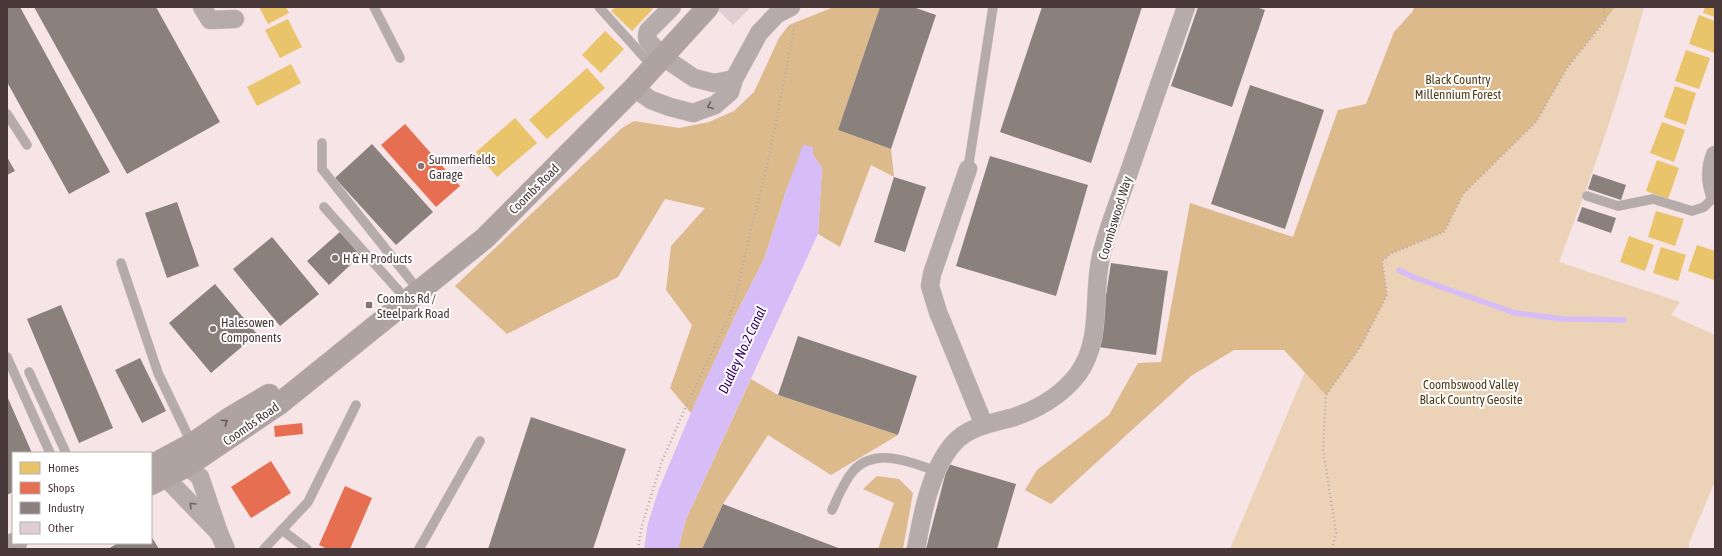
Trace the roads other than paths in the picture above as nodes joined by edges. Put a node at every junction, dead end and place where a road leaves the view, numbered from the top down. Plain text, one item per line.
1 (202, 7) edge
2 (374, 7) edge
3 (599, 7) edge
4 (672, 7) edge
5 (993, 7) edge
6 (1186, 7) edge
7 (706, 8) edge
8 (793, 14) edge
9 (236, 19) dead end
10 (400, 58) dead end
11 (658, 62) junction
12 (734, 79) junction
13 (634, 88) junction
14 (7, 114) edge
15 (322, 143) dead end
16 (27, 145) dead end
17 (1715, 155) edge
18 (968, 169) joint
19 (1587, 196) dead end
20 (1715, 196) edge
21 (324, 207) dead end
22 (121, 263) dead end
23 (414, 297) junction
24 (7, 357) edge
25 (29, 372) dead end
26 (356, 405) dead end
27 (984, 425) junction
28 (480, 441) dead end
29 (201, 448) junction
30 (50, 452) edge
31 (66, 452) edge
32 (194, 471) junction
33 (936, 471) junction
34 (156, 473) edge
35 (832, 510) dead end
36 (282, 530) junction
37 (223, 541) edge
38 (264, 549) edge
39 (307, 549) edge
40 (419, 549) edge
41 (916, 549) edge

1 - 9 street
2 - 10 lane
3 - 11 lane
4 - 11 street
5 - 18 lane
6 - 27 street, Coombswood Way
7 - 11 main road, Coombs Road
8 - 12 street
11 - 12 street
11 - 13 main road, Coombs Road
12 -> 13 street
13 - 23 main road, Coombs Road
14 - 16 lane
15 - 23 lane
17 - 20 street
18 - 27 street
19 - 20 lane
21 - 23 lane
22 - 29 lane
23 - 29 main road, Coombs Road
24 - 30 lane
25 - 31 lane
26 - 36 lane
27 - 33 street, Coombswood Way
28 - 40 lane
29 - 32 main road, Coombs Road
29 - 34 main road, Coombs Road
32 - 34 main road
32 - 37 street
33 - 35 lane
33 - 41 street, Coombswood Way
37 -> 34 street
36 - 38 lane
36 - 39 lane

